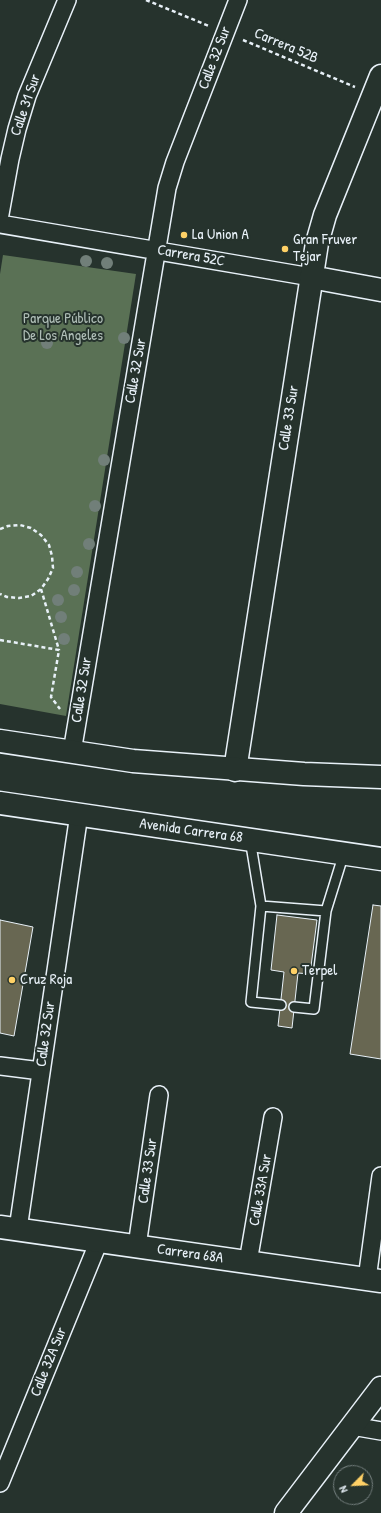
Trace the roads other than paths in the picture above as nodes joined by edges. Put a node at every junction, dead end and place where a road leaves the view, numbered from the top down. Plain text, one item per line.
1 (68, 0) edge
2 (238, 0) edge
3 (377, 85) edge
4 (0, 214) edge
5 (0, 224) edge
6 (156, 249) junction
7 (311, 277) junction
8 (381, 290) edge
9 (0, 741) edge
10 (72, 752) junction
11 (235, 770) junction
12 (381, 777) edge
13 (0, 803) edge
14 (79, 814) junction
15 (250, 839) junction
16 (344, 853) junction
17 (381, 859) edge
18 (261, 906) junction
19 (326, 911) junction
20 (281, 1005) dead end
21 (294, 1007) dead end
22 (0, 1066) edge
23 (41, 1071) junction
24 (160, 1095) dead end
25 (273, 1117) dead end
26 (381, 1176) edge
27 (9, 1228) edge
28 (99, 1241) junction
29 (137, 1246) junction
30 (248, 1262) junction
31 (374, 1280) edge
32 (381, 1388) edge
33 (352, 1426) junction
34 (381, 1431) edge
35 (0, 1484) edge
36 (286, 1513) edge

1 - 4 street, Calle 31 Sur
2 - 6 street, Calle 32 Sur
3 - 7 street, Calle 33 Sur
5 - 6 street, Carrera 52C
6 - 7 street, Carrera 52C
6 - 10 street, Calle 32 Sur
7 - 8 street, Carrera 52C
7 - 11 street, Calle 33 Sur
9 - 10 street
10 - 11 street
11 - 12 street
13 - 14 street, Avenida Carrera 68
14 - 15 street, Avenida Carrera 68
14 - 23 street, Calle 32 Sur
15 - 16 street, Avenida Carrera 68
15 - 18 lane
16 - 17 street, Avenida Carrera 68
16 - 19 lane
18 - 19 lane
18 - 20 lane
19 - 21 lane
22 - 23 street
23 - 27 street, Calle 32 Sur
24 - 29 street, Calle 33 Sur
25 - 30 street, Calle 33A Sur
26 - 31 street
27 - 28 street, Carrera 68A
28 - 29 street, Carrera 68A
28 - 35 street, Calle 32A Sur
29 - 30 street, Carrera 68A
30 - 31 street, Carrera 68A
32 - 33 street
33 - 34 street
33 - 36 street

